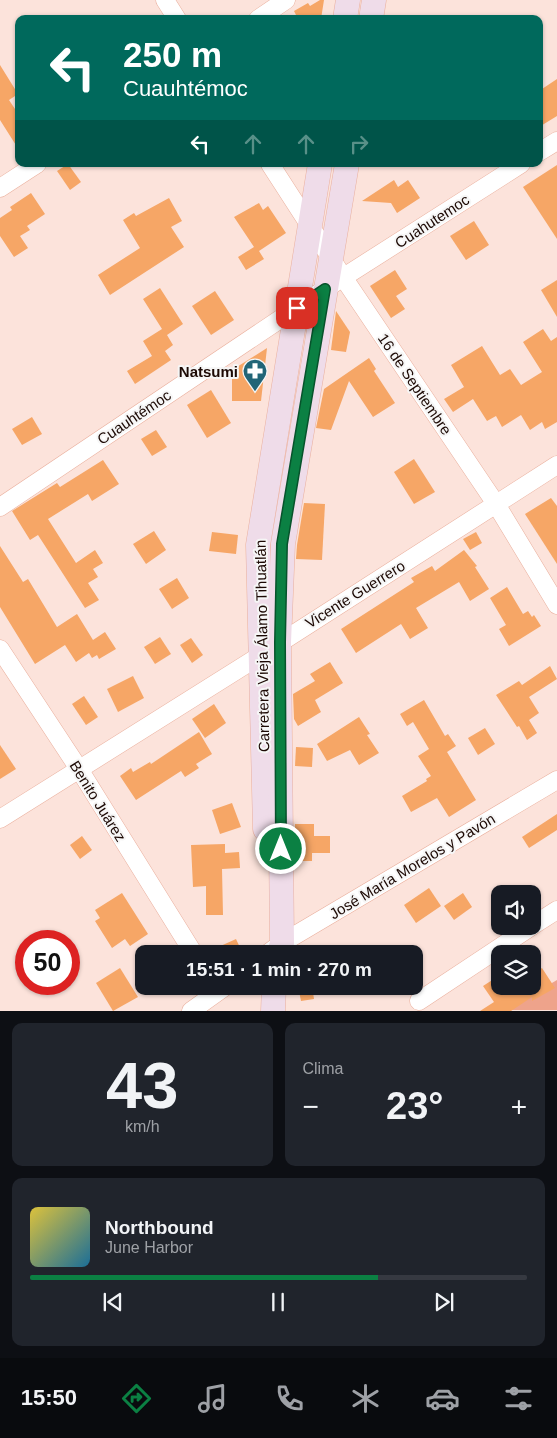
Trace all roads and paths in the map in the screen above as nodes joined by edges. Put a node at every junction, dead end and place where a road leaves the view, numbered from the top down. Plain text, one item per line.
1 (165, 0) edge
2 (286, 0) edge
3 (348, 0) edge
4 (374, 0) edge
5 (174, 15) edge
6 (264, 15) edge
7 (346, 15) edge
8 (372, 15) edge
9 (557, 141) edge
10 (543, 150) edge
11 (32, 167) edge
12 (272, 167) edge
13 (319, 167) edge
14 (346, 167) edge
15 (516, 167) edge
16 (0, 188) edge
17 (309, 225) junction
18 (331, 257) junction
19 (334, 283) junction
20 (297, 308) junction
21 (557, 465) edge
22 (496, 504) junction
23 (0, 507) edge
24 (557, 605) edge
25 (270, 648) junction
26 (0, 649) edge
27 (79, 769) junction
28 (557, 780) edge
29 (0, 820) edge
30 (557, 910) edge
31 (541, 920) edge
32 (518, 935) edge
33 (188, 945) edge
34 (273, 945) edge
35 (283, 945) edge
36 (211, 995) edge
37 (274, 995) edge
38 (419, 1001) dead end
39 (191, 1010) edge
40 (273, 1010) edge

1 - 5 street
2 - 6 street
3 - 7 main road
4 - 8 main road
9 - 10 street
11 - 16 street
12 - 17 street
13 - 17 main road, Carretera Vieja Álamo Tihuatlán
14 - 18 main road, Carretera Vieja Álamo Tihuatlán
15 - 19 street, Cuahutemoc
17 - 18 street
17 - 20 main road, Carretera Vieja Álamo Tihuatlán
18 - 19 main road, Carretera Vieja Álamo Tihuatlán
19 - 20 street, Cuauhtémoc
19 - 22 street, 16 de Septiembre
19 - 25 main road, Carretera Vieja Álamo Tihuatlán
20 - 23 street, Cuauhtémoc
20 - 25 main road, Carretera Vieja Álamo Tihuatlán
21 - 22 street, Vicente Guerrero
22 - 24 street, 16 de Septiembre
22 - 25 street, Vicente Guerrero
25 - 27 street, Vicente Guerrero
25 - 34 main road, Carretera Vieja Álamo Tihuatlán
26 - 27 street, Benito Juárez
27 - 29 street, Vicente Guerrero
27 - 33 street, Benito Juárez
28 - 35 street, José María Morelos y Pavón
30 - 31 street
32 - 38 street
36 - 39 street
37 - 40 main road

